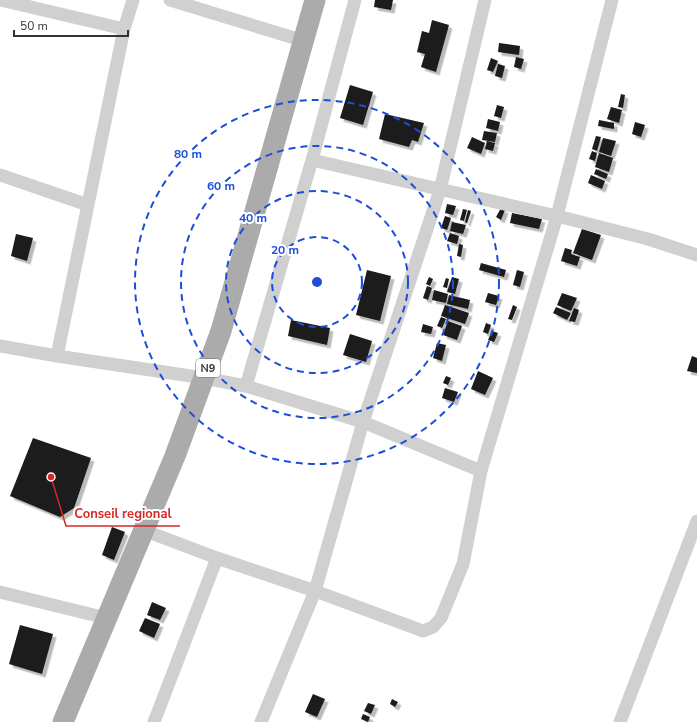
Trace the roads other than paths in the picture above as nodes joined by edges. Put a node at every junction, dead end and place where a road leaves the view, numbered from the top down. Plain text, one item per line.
1 (1, 0) edge
2 (133, 0) edge
3 (170, 0) edge
4 (315, 0) edge
5 (355, 0) edge
6 (485, 0) edge
7 (612, 0) edge
8 (124, 29) junction
9 (304, 40) junction
10 (312, 160) junction
11 (0, 175) edge
12 (440, 190) junction
13 (88, 205) junction
14 (557, 216) junction
15 (697, 255) edge
16 (0, 346) edge
17 (57, 356) junction
18 (204, 378) junction
19 (246, 386) junction
20 (364, 422) junction
21 (481, 471) junction
22 (697, 521) edge
23 (143, 530) junction
24 (218, 558) junction
25 (315, 591) junction
26 (0, 592) edge
27 (106, 618) junction
28 (62, 722) edge
29 (154, 722) edge
30 (261, 722) edge
31 (620, 722) edge

1 - 8 street
2 - 8 street
3 - 9 street
4 - 9 main road, N9
5 - 10 street
6 - 12 street
7 - 14 street
8 - 13 street
9 - 18 main road, N9
10 - 12 street
10 - 19 street
11 - 13 street
12 - 14 street
12 - 20 street
13 - 17 street
14 - 15 street
14 - 21 street
16 - 17 street
17 - 18 street
18 - 19 street
18 - 23 main road, N9
19 - 20 street
20 - 21 street
20 - 25 street
21 - 25 street
22 - 31 street
23 - 24 street
23 - 27 main road, N9
24 - 25 street
24 - 29 street
25 - 30 street
26 - 27 street
27 - 28 main road, N9

